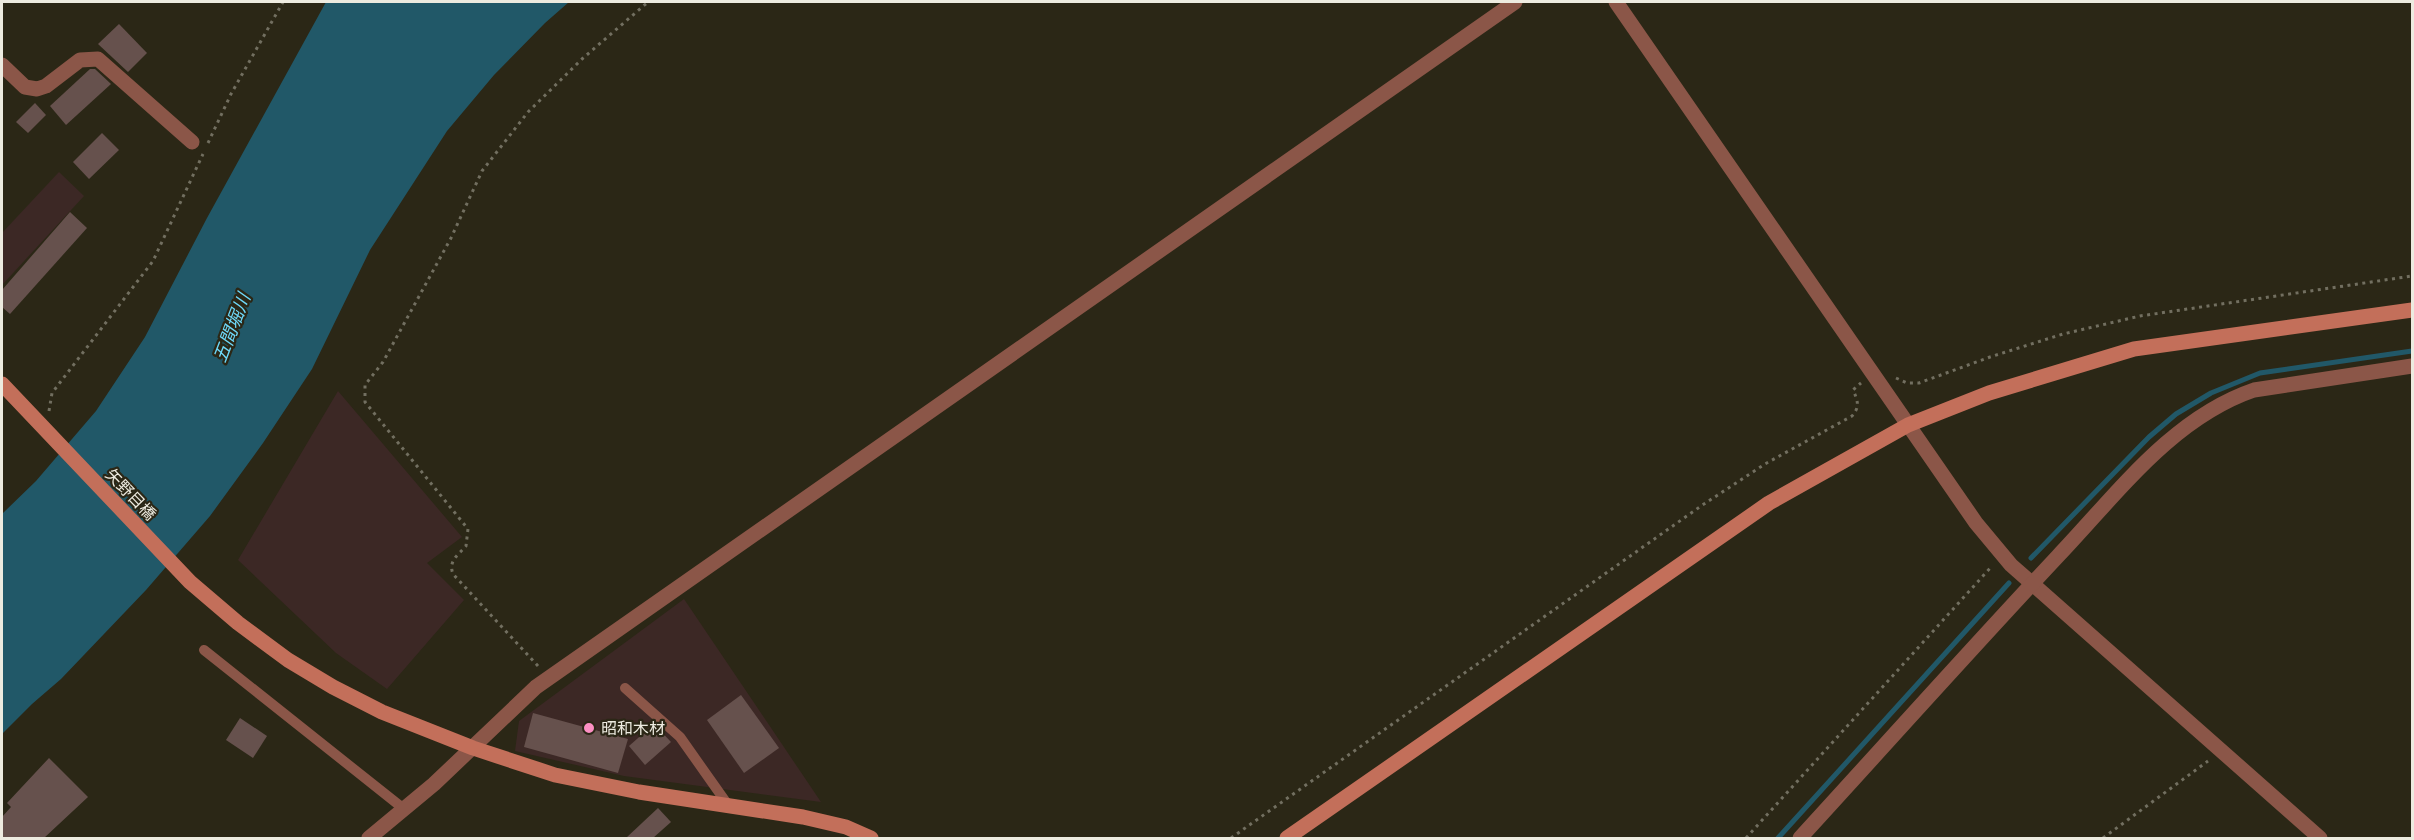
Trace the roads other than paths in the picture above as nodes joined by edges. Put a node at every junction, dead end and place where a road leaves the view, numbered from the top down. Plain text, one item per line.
1 (1515, 2) edge
2 (1616, 2) edge
3 (2, 65) edge
4 (201, 146) road end
5 (2412, 310) edge
6 (2412, 366) edge
7 (2, 384) edge
8 (1908, 425) junction
9 (2033, 583) junction
10 (204, 650) dead end
11 (626, 688) dead end
12 (473, 748) junction
13 (728, 805) junction
14 (404, 809) junction
15 (369, 838) edge
16 (871, 838) edge
17 (1287, 838) edge
18 (1800, 838) edge
19 (2320, 838) edge

1 - 12 street
2 - 8 street
3 - 4 street
5 - 8 street
6 - 9 street
7 - 12 street, 矢野目橋
8 - 9 street
8 - 17 street
9 - 18 street
9 - 19 street
10 - 14 lane
11 - 13 lane
12 - 13 street, 矢野目橋
12 - 14 street
13 - 16 street, 矢野目橋
14 - 15 street

